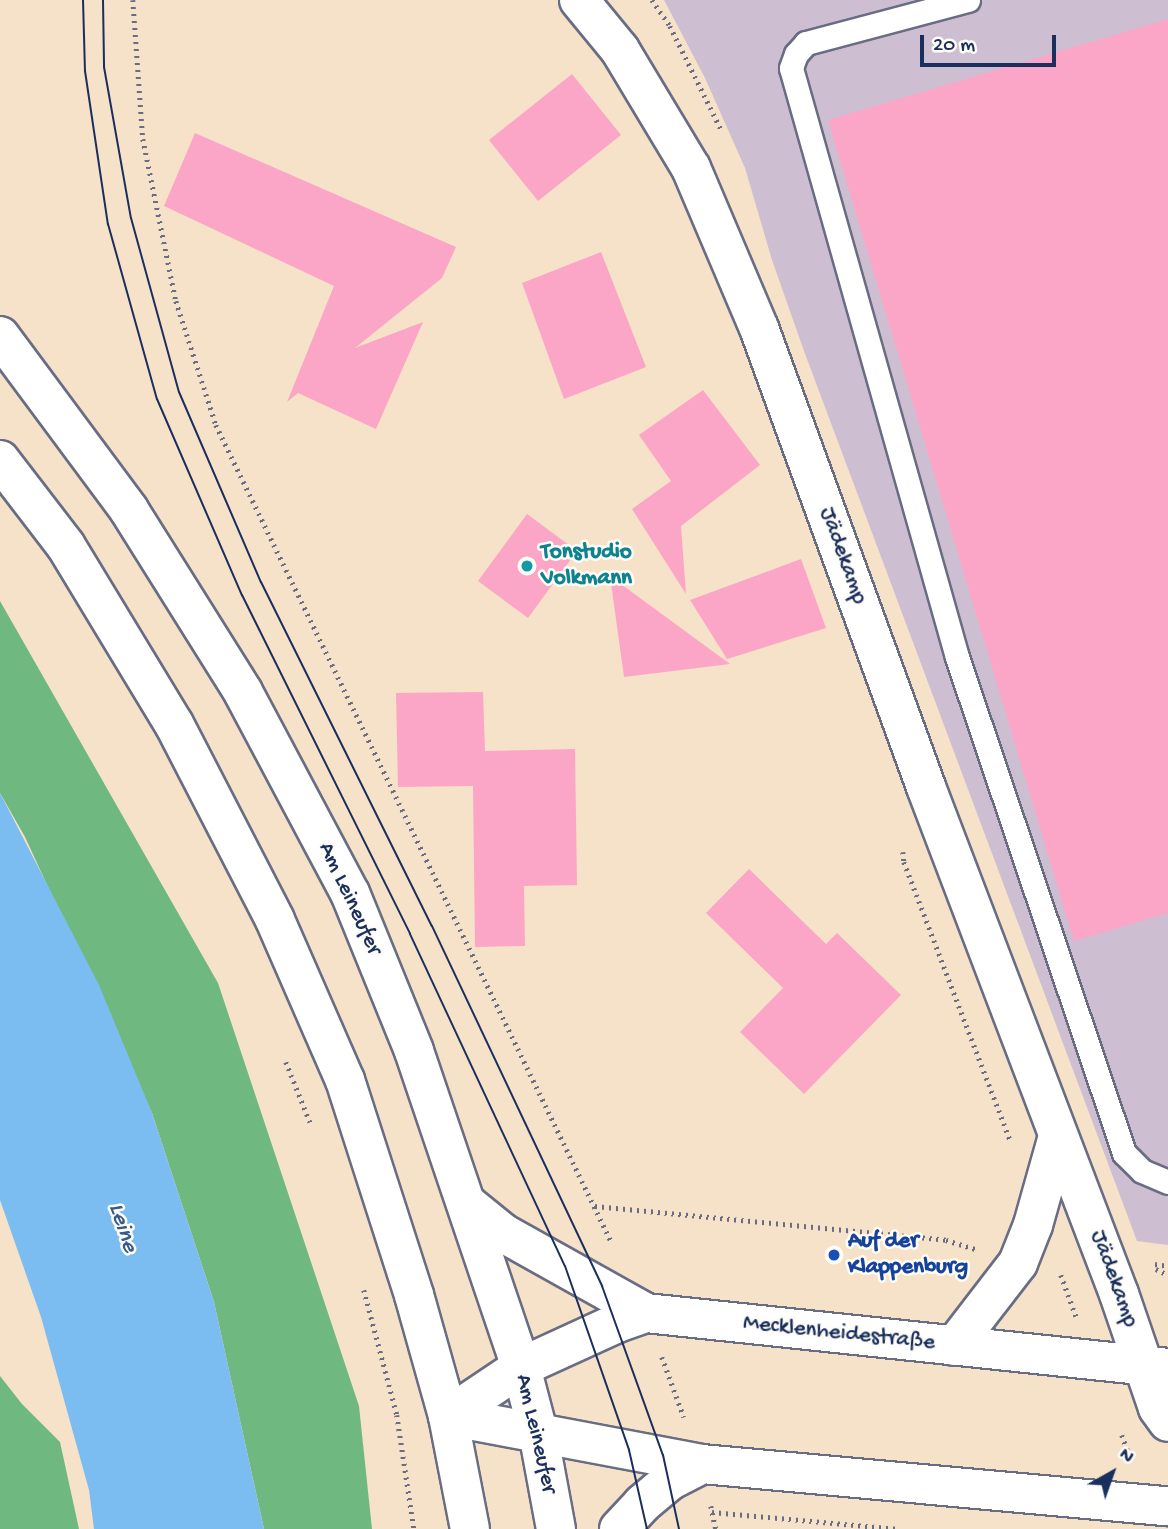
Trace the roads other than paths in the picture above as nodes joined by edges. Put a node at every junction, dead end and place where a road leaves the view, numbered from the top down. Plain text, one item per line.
1 (579, 0) edge
2 (968, 0) edge
3 (0, 336) edge
4 (0, 460) edge
5 (1058, 1136) junction
6 (1168, 1182) edge
7 (467, 1203) junction
8 (646, 1313) junction
9 (954, 1346) junction
10 (521, 1367) junction
11 (1156, 1367) edge
12 (448, 1416) junction
13 (1168, 1422) edge
14 (538, 1432) junction
15 (702, 1464) junction
16 (1168, 1506) edge
17 (470, 1529) edge
18 (555, 1529) edge
19 (620, 1529) edge

1 - 5 main road, Jädekamp
2 - 6 lane
3 - 7 main road, Am Leineufer
4 - 12 main road
5 - 9 main road
5 - 11 main road, Jädekamp
7 - 8 main road
7 - 10 main road, Am Leineufer
8 - 9 main road, Mecklenheidestraße
8 - 10 main road, Mecklenheidestraße
9 - 11 main road, Mecklenheidestraße
10 - 12 main road, Mecklenheidestraße
10 - 14 main road, Am Leineufer
11 - 13 main road, Jädekamp
12 - 14 main road
12 - 17 main road
14 - 15 main road
14 - 18 main road, Am Leineufer
15 - 16 main road
15 - 19 main road

